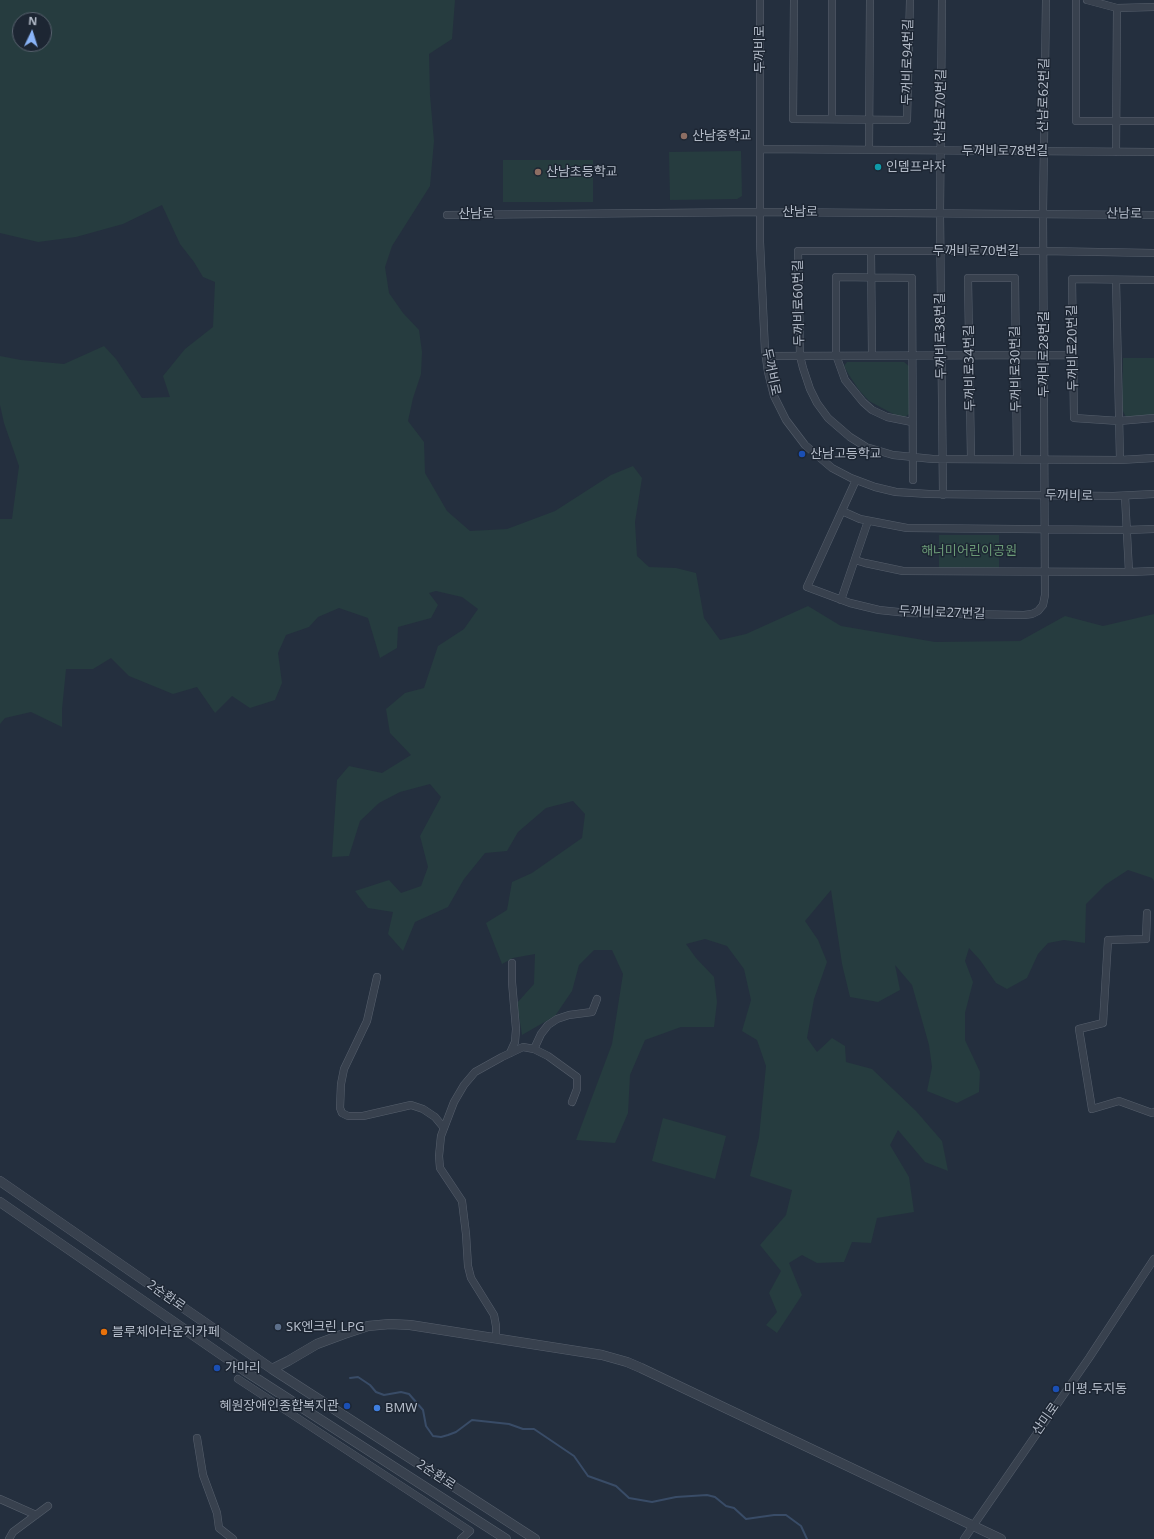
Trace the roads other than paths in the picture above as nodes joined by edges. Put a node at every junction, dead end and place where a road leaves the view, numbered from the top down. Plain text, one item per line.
1 (760, 0) edge
2 (794, 0) edge
3 (832, 0) edge
4 (870, 0) edge
5 (910, 0) edge
6 (942, 0) edge
7 (1046, 0) edge
8 (1076, 0) edge
9 (1087, 0) edge
10 (1154, 7) edge
11 (1117, 8) junction
12 (832, 120) junction
13 (869, 120) junction
14 (1116, 121) junction
15 (1154, 121) edge
16 (760, 149) junction
17 (869, 150) junction
18 (940, 151) junction
19 (1043, 152) junction
20 (1116, 152) junction
21 (1154, 152) edge
22 (760, 212) junction
23 (940, 213) junction
24 (1043, 213) junction
25 (446, 215) dead end
26 (1154, 215) edge
27 (798, 251) joint
28 (871, 251) junction
29 (940, 251) junction
30 (1043, 251) junction
31 (1154, 253) edge
32 (872, 278) junction
33 (968, 278) joint
34 (1116, 280) junction
35 (1154, 280) edge
36 (836, 355) junction
37 (872, 355) junction
38 (912, 355) junction
39 (941, 355) junction
40 (969, 355) junction
41 (1016, 355) junction
42 (1044, 355) junction
43 (1073, 355) junction
44 (766, 356) junction
45 (800, 356) junction
46 (1154, 418) edge
47 (1119, 421) junction
48 (912, 422) junction
49 (913, 458) junction
50 (942, 458) junction
51 (1154, 458) edge
52 (971, 459) junction
53 (1017, 459) junction
54 (1044, 459) junction
55 (1120, 460) junction
56 (856, 480) junction
57 (913, 480) dead end
58 (1154, 494) edge
59 (943, 495) junction
60 (1045, 495) junction
61 (1126, 496) junction
62 (842, 511) junction
63 (868, 520) junction
64 (1045, 529) junction
65 (1154, 529) edge
66 (1126, 530) junction
67 (855, 560) junction
68 (1045, 571) junction
69 (1154, 571) edge
70 (1129, 572) junction
71 (841, 600) junction
72 (1146, 913) dead end
73 (512, 963) dead end
74 (377, 977) dead end
75 (597, 999) dead end
76 (534, 1049) junction
77 (510, 1054) junction
78 (572, 1102) dead end
79 (1154, 1112) edge
80 (444, 1128) junction
81 (0, 1181) edge
82 (0, 1202) edge
83 (1154, 1259) edge
84 (496, 1338) junction
85 (272, 1369) junction
86 (238, 1379) dead end
87 (197, 1438) dead end
88 (0, 1499) edge
89 (48, 1506) dead end
90 (36, 1515) junction
91 (972, 1526) junction
92 (9, 1539) edge
93 (233, 1539) edge
94 (461, 1539) edge
95 (506, 1539) edge
96 (535, 1539) edge
97 (964, 1539) edge
98 (1002, 1539) edge

1 - 16 street, 두꺼비로
2 - 12 street, 두꺼비로94번길
3 - 12 street
4 - 13 street
5 - 13 street, 두꺼비로94번길
6 - 18 street, 산남로70번길
7 - 19 street, 산남로62번길
8 - 14 street
9 - 11 street
10 - 11 street
11 - 14 street
12 - 13 street, 두꺼비로94번길
13 - 17 street
14 - 15 street
14 - 20 street
16 - 17 street, 두꺼비로78번길
16 - 22 street, 두꺼비로
17 - 18 street, 두꺼비로78번길
18 - 19 street, 두꺼비로78번길
18 - 23 street, 산남로70번길
19 - 20 street, 두꺼비로78번길
19 - 24 street, 산남로62번길
20 - 21 street, 두꺼비로78번길
22 - 23 street, 산남로
22 - 25 street, 산남로
22 - 44 street, 두꺼비로
23 - 24 street, 산남로
23 - 29 street, 두꺼비로38번길
24 - 26 street, 산남로
24 - 30 street, 두꺼비로28번길
27 - 28 street, 두꺼비로70번길
27 - 45 street, 두꺼비로60번길
28 - 29 street, 두꺼비로70번길
28 - 32 street
29 - 30 street, 두꺼비로70번길
29 - 39 street, 두꺼비로38번길
30 - 31 street, 두꺼비로70번길
30 - 42 street, 두꺼비로28번길
32 - 36 street
32 - 37 street
32 - 38 street
33 - 40 street, 두꺼비로34번길
33 - 41 street, 두꺼비로30번길
34 - 35 street, 두꺼비로20번길
34 - 43 street, 두꺼비로20번길
34 - 47 street
36 - 37 street, 두꺼비로60번길
36 - 45 street, 두꺼비로60번길
36 - 48 street
37 - 38 street, 두꺼비로60번길
38 - 39 street, 두꺼비로60번길
38 - 48 street
39 - 40 street, 두꺼비로60번길
39 - 50 street, 두꺼비로38번길
40 - 41 street, 두꺼비로60번길
40 - 52 street, 두꺼비로34번길
41 - 42 street, 두꺼비로60번길
41 - 53 street, 두꺼비로30번길
42 - 43 street, 두꺼비로60번길
42 - 54 street, 두꺼비로28번길
43 - 47 street, 두꺼비로20번길
44 - 45 street, 두꺼비로60번길
44 - 56 street, 두꺼비로
45 - 49 street, 두꺼비로60번길
46 - 47 street, 두꺼비로20번길
47 - 55 street
48 - 49 street
49 - 50 street
49 - 57 street
50 - 52 street
50 - 59 street, 두꺼비로38번길
51 - 55 street
52 - 53 street
53 - 54 street
54 - 55 street
54 - 60 street, 두꺼비로28번길
56 - 59 street, 두꺼비로
56 - 62 street
58 - 61 street, 두꺼비로
59 - 60 street, 두꺼비로
60 - 61 street, 두꺼비로
60 - 64 street, 두꺼비로27번길
61 - 66 street
62 - 63 street
62 - 71 street, 두꺼비로27번길
63 - 64 street
63 - 67 street
64 - 66 street
64 - 68 street, 두꺼비로27번길
65 - 66 street
66 - 70 street
67 - 68 street
67 - 71 street
68 - 70 street
68 - 71 street, 두꺼비로27번길
69 - 70 street
72 - 79 street
73 - 77 street
74 - 80 street
75 - 76 street
76 - 77 street
76 - 78 street
77 - 80 street
80 - 84 street
81 - 85 street, 2순환로
82 - 95 street, 2순환로
83 - 91 street, 산미로
84 - 85 street
84 - 91 street
85 - 96 street, 2순환로
86 - 94 street
87 - 93 street
88 - 90 street
89 - 90 street
90 - 92 street
91 - 97 street, 산미로
91 - 98 street

